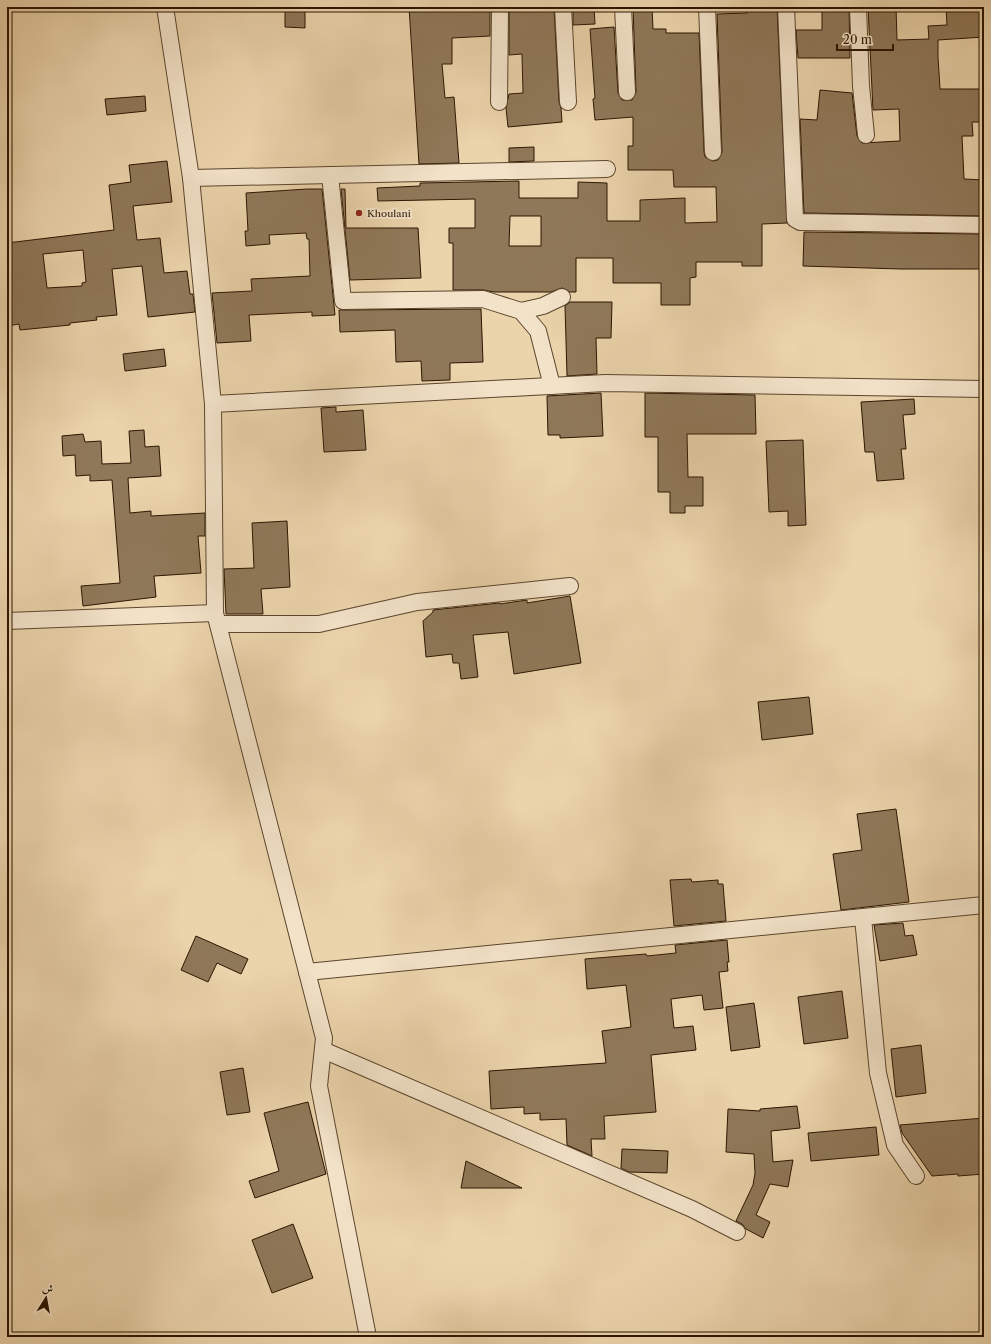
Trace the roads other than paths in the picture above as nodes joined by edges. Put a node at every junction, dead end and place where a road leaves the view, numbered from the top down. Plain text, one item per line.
1 (165, 7) edge
2 (500, 7) edge
3 (564, 7) edge
4 (623, 7) edge
5 (707, 7) edge
6 (786, 7) edge
7 (858, 7) edge
8 (627, 92) dead end
9 (499, 102) dead end
10 (568, 102) dead end
11 (866, 135) dead end
12 (713, 152) dead end
13 (607, 169) dead end
14 (330, 175) junction
15 (191, 178) junction
16 (984, 225) edge
17 (562, 296) dead end
18 (521, 311) junction
19 (552, 386) junction
20 (984, 389) edge
21 (213, 404) junction
22 (570, 586) dead end
23 (217, 618) junction
24 (7, 621) edge
25 (984, 905) edge
26 (863, 918) junction
27 (307, 972) junction
28 (323, 1050) junction
29 (916, 1176) dead end
30 (737, 1232) dead end
31 (368, 1337) edge

1 - 15 street
2 - 9 street
3 - 10 street
4 - 8 street
5 - 12 street
6 - 16 street
7 - 11 street
13 - 14 street
14 - 15 street
14 - 18 street
15 - 21 street
17 - 18 street
18 - 19 street
19 - 20 street
19 - 21 street
21 - 23 street
22 - 23 street
23 - 24 street
23 - 27 street
25 - 26 street
26 - 27 street
26 - 29 street
27 - 28 street
28 - 30 street
28 - 31 street

